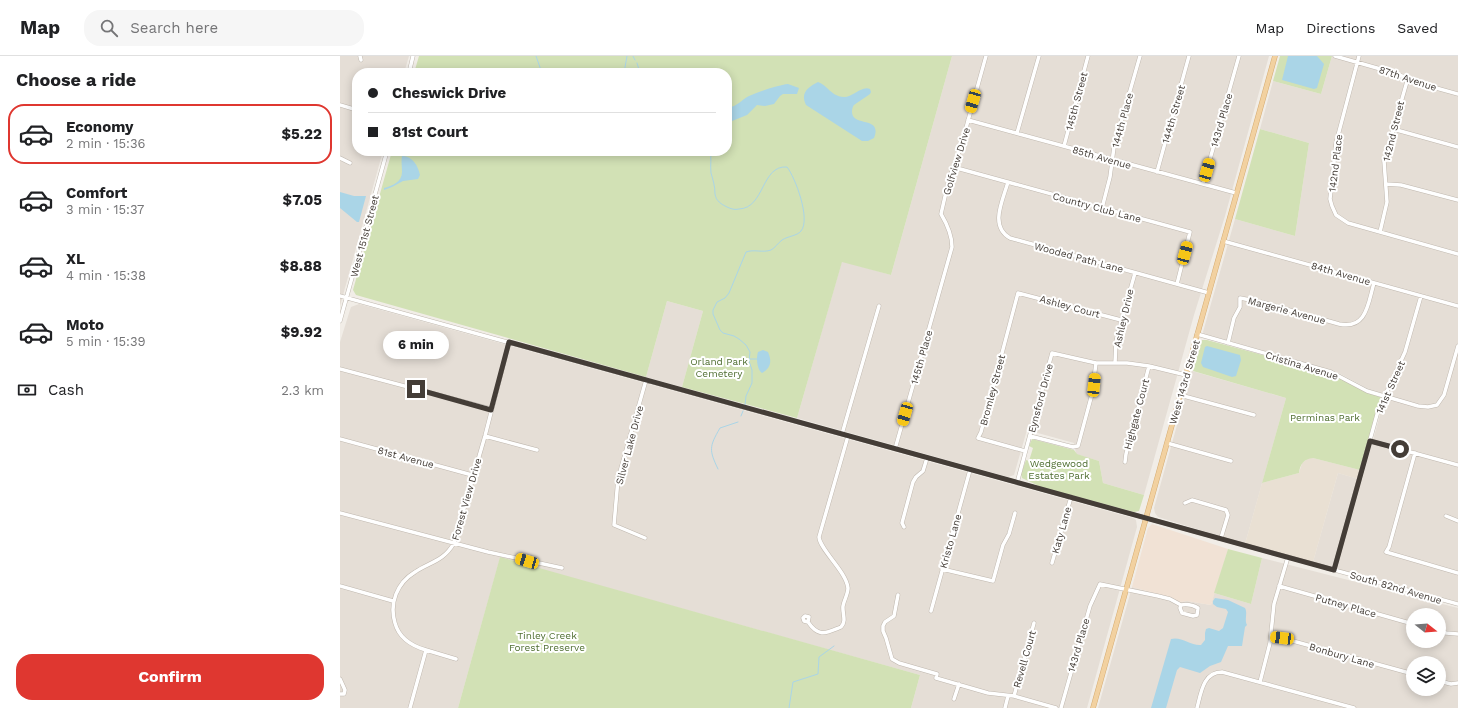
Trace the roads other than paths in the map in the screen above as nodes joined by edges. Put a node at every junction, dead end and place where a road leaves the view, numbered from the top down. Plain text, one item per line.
1 (413, 56) edge
2 (986, 56) edge
3 (1039, 56) edge
4 (1088, 56) edge
5 (1140, 56) edge
6 (1190, 56) edge
7 (1239, 56) edge
8 (1274, 56) edge
9 (1335, 56) edge
10 (1359, 56) edge
11 (1357, 63) junction
12 (409, 68) edge
13 (1408, 78) junction
14 (1458, 94) edge
15 (340, 105) edge
16 (352, 109) edge
17 (968, 120) junction
18 (1393, 129) junction
19 (1017, 133) junction
20 (1064, 146) junction
21 (1458, 147) edge
22 (386, 156) edge
23 (340, 158) edge
24 (1113, 160) junction
25 (350, 163) dead end
26 (953, 167) junction
27 (1157, 172) junction
28 (1008, 182) junction
29 (1203, 184) junction
30 (1386, 184) junction
31 (1236, 193) junction
32 (1458, 200) edge
33 (1102, 208) junction
34 (1380, 232) junction
35 (1223, 241) junction
36 (1458, 254) edge
37 (948, 264) joint
38 (1134, 273) junction
39 (1374, 283) junction
40 (1177, 284) junction
41 (1018, 293) joint
42 (1209, 293) junction
43 (340, 296) edge
44 (1421, 296) junction
45 (347, 297) junction
46 (880, 306) dead end
47 (1458, 306) edge
48 (1121, 320) junction
49 (340, 321) edge
50 (1197, 334) junction
51 (509, 342) junction
52 (1228, 343) junction
53 (1458, 346) edge
54 (1096, 363) junction
55 (1115, 363) junction
56 (1149, 366) junction
57 (340, 369) edge
58 (1186, 375) junction
59 (646, 380) junction
60 (1180, 395) junction
61 (1385, 396) junction
62 (491, 410) junction
63 (1254, 415) dead end
64 (842, 434) junction
65 (485, 436) junction
66 (848, 436) junction
67 (1030, 436) junction
68 (340, 439) edge
69 (1370, 441) junction
70 (1167, 443) junction
71 (895, 449) junction
72 (537, 450) dead end
73 (1026, 451) junction
74 (1415, 453) junction
75 (927, 458) junction
76 (1231, 461) dead end
77 (1125, 462) dead end
78 (1458, 466) edge
79 (970, 470) junction
80 (472, 475) junction
81 (1017, 483) junction
82 (1071, 498) junction
83 (1185, 503) dead end
84 (340, 513) edge
85 (1015, 513) dead end
86 (1446, 516) dead end
87 (1146, 518) junction
88 (1458, 521) edge
89 (904, 526) dead end
90 (645, 538) dead end
91 (1221, 538) junction
92 (454, 543) junction
93 (1288, 557) junction
94 (1052, 563) dead end
95 (562, 568) dead end
96 (942, 569) junction
97 (1334, 570) junction
98 (1458, 573) edge
99 (340, 586) edge
100 (1279, 586) junction
101 (1126, 590) junction
102 (898, 595) dead end
103 (393, 601) junction
104 (1458, 604) edge
105 (1181, 605) junction
106 (931, 611) dead end
107 (808, 622) dead end
108 (1406, 622) edge
109 (1034, 623) dead end
110 (1446, 633) edge
111 (1458, 634) edge
112 (1271, 637) junction
113 (426, 650) junction
114 (456, 659) dead end
115 (1406, 672) edge
116 (340, 679) edge
117 (1260, 682) junction
118 (1446, 683) edge
119 (1458, 683) edge
120 (959, 684) junction
121 (340, 694) edge
122 (1008, 696) junction
123 (1014, 696) junction
124 (954, 699) dead end
125 (1347, 707) edge
126 (410, 708) edge
127 (1005, 708) edge
128 (1056, 708) edge
129 (1061, 708) edge
130 (1093, 708) edge
131 (1196, 708) edge
132 (1354, 708) edge

1 - 12 street
2 - 17 street, Golfview Drive
3 - 19 street
4 - 20 street, 145th Street
5 - 24 street, 144th Place
6 - 27 street, 144th Street
7 - 29 street, 143rd Place
8 - 31 main road, West 143rd Street
9 - 11 street, 87th Avenue
10 - 11 street, 142nd Place
11 - 13 street, 87th Avenue
11 - 34 street, 142nd Place
13 - 14 street, 87th Avenue
13 - 18 street, 142nd Street
15 - 16 street
17 - 19 street, 85th Avenue
17 - 26 street, Golfview Drive
18 - 21 street
18 - 30 street, 142nd Street
19 - 20 street, 85th Avenue
20 - 24 street, 85th Avenue
22 - 45 street, West 151st Street
23 - 25 street
24 - 27 street, 85th Avenue
24 - 33 street, 144th Place
26 - 28 street, Country Club Lane
26 - 37 street, Golfview Drive
27 - 29 street, 85th Avenue
28 - 33 street, Country Club Lane
28 - 38 street, Wooded Path Lane
29 - 31 street, 85th Avenue
30 - 32 street
30 - 34 street, 142nd Street
31 - 35 main road, West 143rd Street
33 - 40 street, Country Club Lane
34 - 36 street, 142nd Place
35 - 39 street, 84th Avenue
35 - 42 main road, West 143rd Street
37 - 71 street, 145th Place
38 - 40 street, Wooded Path Lane
38 - 48 street, Ashley Drive
39 - 44 street, 84th Avenue
39 - 52 street, Margerie Avenue
40 - 42 street, Wooded Path Lane
41 - 48 street, Ashley Court
41 - 73 street, Bromley Street
42 - 50 main road, West 143rd Street
43 - 45 street, South 82nd Avenue
44 - 47 street, 84th Avenue
44 - 61 street, 141st Street
45 - 49 street, West 151st Street
45 - 51 street, South 82nd Avenue
46 - 64 street
48 - 55 street, Ashley Drive
50 - 52 street, Cristina Avenue
50 - 58 main road, West 143rd Street
51 - 59 street, South 82nd Avenue
51 - 62 street, Forest View Drive
52 - 61 street, Cristina Avenue
53 - 61 street, Cristina Avenue
54 - 55 street, Eynsford Drive
54 - 67 street, Eynsford Drive
54 - 67 street
55 - 56 street, Eynsford Drive
56 - 58 street, Eynsford Drive
56 - 77 street, Highgate Court
57 - 62 street
58 - 60 main road, West 143rd Street
59 - 64 street, South 82nd Avenue
59 - 90 street, Silver Lake Drive
60 - 63 street
60 - 70 main road, West 143rd Street
61 - 69 street, 141st Street
62 - 65 street, Forest View Drive
64 - 66 street, South 82nd Avenue
65 - 72 street
65 - 80 street, Forest View Drive
66 - 71 street, South 82nd Avenue
66 - 107 street
67 - 73 street, Eynsford Drive
68 - 80 street, 81st Avenue
69 - 74 street
69 - 97 street, 141st Street
70 - 76 street
70 - 87 main road, West 143rd Street
71 - 75 street, South 82nd Avenue
73 - 81 street, Eynsford Drive
74 - 78 street
74 - 98 street
75 - 79 street, South 82nd Avenue
75 - 89 street
79 - 81 street, South 82nd Avenue
79 - 96 street, Kristo Lane
80 - 92 street, Forest View Drive
81 - 82 street, South 82nd Avenue
82 - 87 street, South 82nd Avenue
82 - 94 street, Katy Lane
83 - 91 street
84 - 92 street
85 - 96 street
86 - 88 street
87 - 91 street, South 82nd Avenue
87 - 101 main road, West 143rd Street
91 - 93 street, South 82nd Avenue
92 - 95 street
92 - 103 street, Forest View Drive
93 - 97 street, South 82nd Avenue
93 - 100 street
96 - 106 street, Kristo Lane
97 - 104 street, South 82nd Avenue
99 - 103 street
100 - 108 street, Putney Place
100 - 112 street
101 - 105 street
101 - 129 street, 143rd Place
101 - 130 main road, West 143rd Street
102 - 120 street
103 - 113 street
105 - 105 street
109 - 123 street, Revell Court
110 - 111 street
112 - 115 street, Bonbury Lane
112 - 117 street
113 - 114 street
113 - 126 street
116 - 121 street
117 - 125 street
117 - 131 street
118 - 119 street
120 - 122 street
120 - 124 street
122 - 123 street
122 - 127 street
123 - 128 street
125 - 132 street

